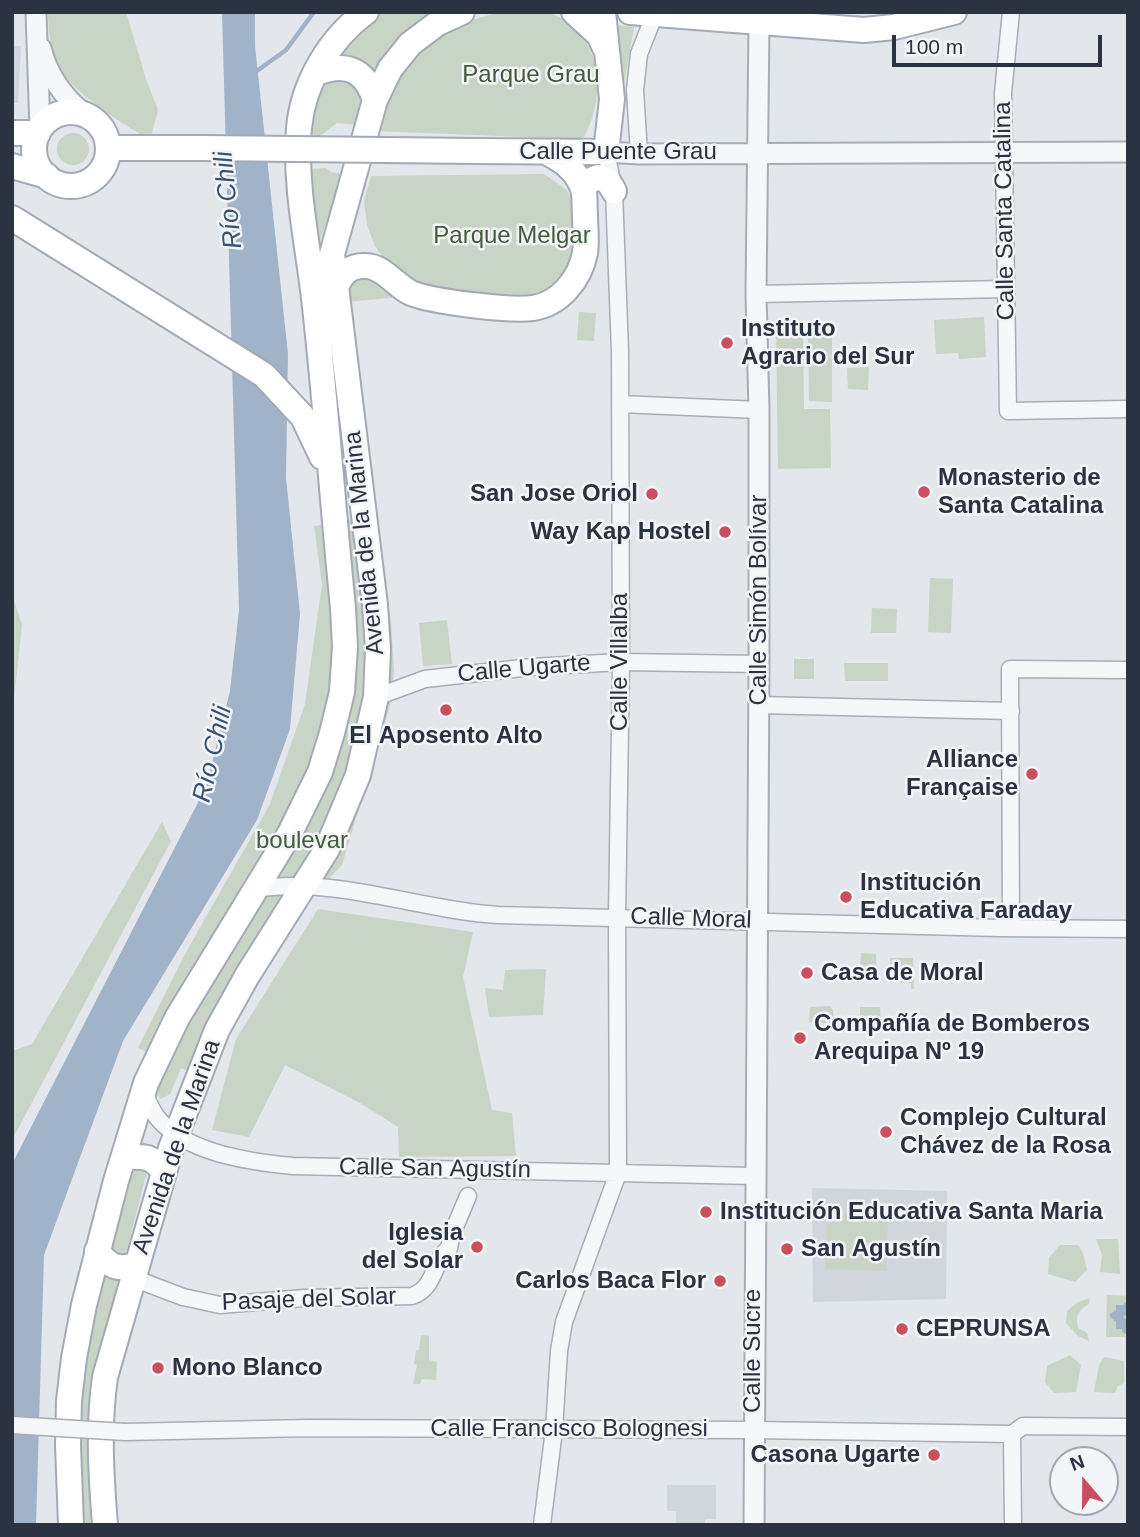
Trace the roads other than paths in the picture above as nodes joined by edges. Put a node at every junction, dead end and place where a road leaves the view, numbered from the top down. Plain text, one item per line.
1 (366, 12) edge
2 (462, 12) edge
3 (574, 12) edge
4 (603, 12) edge
5 (807, 12) edge
6 (873, 12) edge
7 (954, 12) edge
8 (1011, 12) edge
9 (642, 14) edge
10 (36, 20) edge
11 (845, 22) junction
12 (759, 23) junction
13 (609, 58) junction
14 (315, 74) junction
15 (375, 100) junction
16 (86, 115) junction
17 (39, 132) junction
18 (12, 133) edge
19 (108, 148) junction
20 (1005, 151) junction
21 (546, 152) junction
22 (606, 152) junction
23 (758, 152) junction
24 (1128, 152) edge
25 (639, 154) junction
26 (12, 166) edge
27 (47, 176) junction
28 (583, 189) junction
29 (614, 191) junction
30 (12, 218) edge
31 (335, 289) junction
32 (1006, 289) junction
33 (756, 294) junction
34 (620, 404) junction
35 (1128, 409) edge
36 (760, 410) junction
37 (332, 495) junction
38 (621, 662) junction
39 (759, 664) junction
40 (1128, 670) edge
41 (376, 696) junction
42 (758, 705) junction
43 (1011, 711) junction
44 (288, 836) junction
45 (324, 854) junction
46 (304, 886) junction
47 (257, 889) junction
48 (617, 916) junction
49 (756, 921) junction
50 (1011, 928) junction
51 (1128, 929) edge
52 (143, 1092) junction
53 (177, 1133) junction
54 (124, 1157) junction
55 (164, 1173) junction
56 (618, 1173) junction
57 (754, 1176) junction
58 (468, 1196) dead end
59 (97, 1251) junction
60 (135, 1271) junction
61 (12, 1425) edge
62 (1128, 1427) edge
63 (554, 1430) junction
64 (753, 1430) junction
65 (1012, 1434) junction
66 (71, 1525) edge
67 (105, 1525) edge
68 (542, 1525) edge
69 (754, 1525) edge
70 (1013, 1525) edge

1 - 14 main road, Avenida de la Marina
2 - 15 main road, Avenida de la Marina
3 - 13 main road
4 - 13 main road
5 - 11 main road
6 - 11 main road
7 - 11 main road
8 - 20 street, Calle Santa Catalina
9 - 12 main road
9 - 25 street
10 - 16 street
10 - 17 street
11 - 12 main road
12 - 23 street, Calle Simón Bolívar
13 - 22 main road
14 - 15 main road
14 - 37 main road, Avenida de la Marina
15 - 31 main road, Avenida de la Marina
16 - 17 main road
16 - 19 main road
17 - 18 main road
17 - 27 main road
19 - 21 main road, Calle Puente Grau, bridge
19 - 27 main road
20 - 23 street, Calle Puente Grau
20 - 24 street, Calle Puente Grau
20 - 32 street, Calle Santa Catalina
21 - 22 main road, Calle Puente Grau
21 - 28 main road
22 - 25 street, Calle Puente Grau
22 - 29 street, Calle Villalba
23 - 25 street, Calle Puente Grau
23 - 33 street, Calle Simón Bolívar
26 - 27 main road
28 - 29 main road
28 - 31 main road
29 - 34 street, Calle Villalba
30 - 37 main road
31 - 41 main road, Avenida de la Marina
32 - 33 street
32 - 35 street, Calle Santa Catalina
33 - 36 street, Calle Simón Bolívar
34 - 36 street
34 - 38 street, Calle Villalba
36 - 39 street, Calle Simón Bolívar
37 - 44 main road, Avenida de la Marina
38 - 39 street, Calle Ugarte
38 - 41 street, Calle Ugarte
38 - 48 street, Calle Villalba
39 - 42 street, Calle Simón Bolívar
40 - 43 street
41 - 45 main road, Avenida de la Marina
42 - 43 street
42 - 49 street, Calle Simón Bolívar
43 - 50 street
44 - 45 main road
44 - 47 main road, Avenida de la Marina
45 - 46 main road, Avenida de la Marina
46 - 47 street, Calle Moral
46 - 48 street, Calle Moral
46 - 53 main road, Avenida de la Marina
47 - 52 main road, Avenida de la Marina
48 - 49 street, Calle Moral
48 - 56 street, Calle Villalba
49 - 50 street, Calle Moral
49 - 57 street, Calle Simón Bolívar
50 - 51 street, Calle Moral
52 - 53 street, Calle San Agustín
52 - 54 main road, Avenida de la Marina
53 - 55 main road, Avenida de la Marina
53 - 56 street, Calle San Agustín
54 - 55 main road
54 - 59 main road, Avenida de la Marina
55 - 60 main road, Avenida de la Marina
56 - 57 street, Calle San Agustín
56 - 63 street
57 - 64 street, Calle Sucre
58 - 60 street, Pasaje del Solar
59 - 60 main road
59 - 66 main road, Avenida de la Marina
60 - 67 main road, Avenida de la Marina
61 - 63 street, Calle Francisco Bolognesi, bridge
62 - 65 street, Calle Francisco Bolognesi
63 - 64 street, Calle Francisco Bolognesi
63 - 68 street
64 - 65 street, Calle Francisco Bolognesi
64 - 69 street, Calle Sucre
65 - 70 street

